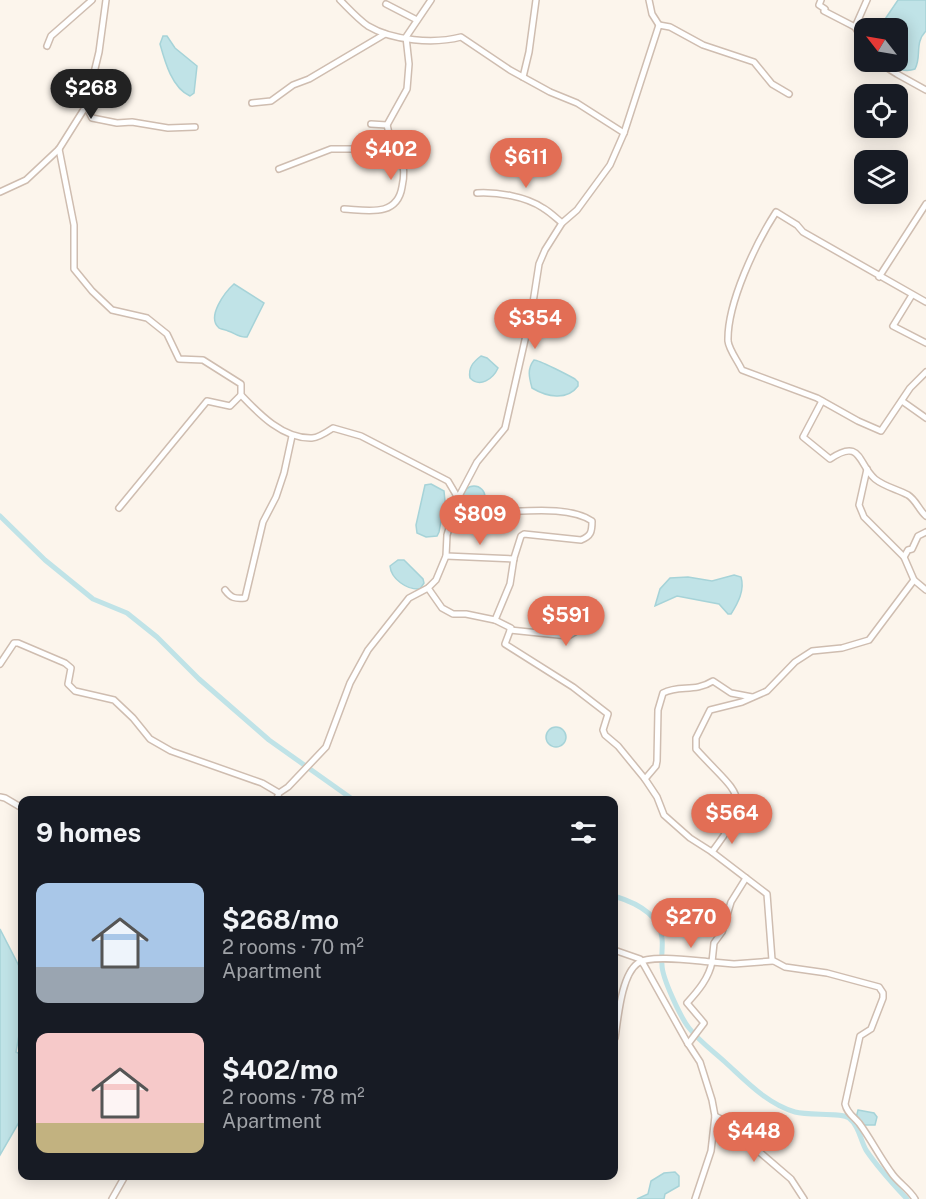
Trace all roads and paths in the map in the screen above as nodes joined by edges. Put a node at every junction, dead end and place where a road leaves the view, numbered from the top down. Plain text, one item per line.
1 (92, 0) edge
2 (106, 0) edge
3 (340, 0) edge
4 (430, 0) edge
5 (536, 0) edge
6 (649, 0) edge
7 (821, 0) edge
8 (867, 0) edge
9 (386, 4) dead end
10 (859, 18) edge
11 (417, 20) junction
12 (659, 25) junction
13 (854, 26) edge
14 (385, 34) junction
15 (406, 37) junction
16 (47, 46) dead end
17 (894, 72) edge
18 (523, 77) junction
19 (926, 90) edge
20 (789, 94) dead end
21 (252, 103) dead end
22 (86, 106) junction
23 (370, 124) dead end
24 (387, 125) junction
25 (195, 127) dead end
26 (624, 134) junction
27 (59, 148) junction
28 (393, 148) junction
29 (279, 169) dead end
30 (0, 192) edge
31 (477, 193) dead end
32 (926, 204) edge
33 (344, 208) dead end
34 (562, 223) junction
35 (879, 277) junction
36 (912, 295) junction
37 (926, 302) edge
38 (926, 343) edge
39 (926, 372) edge
40 (241, 395) junction
41 (822, 401) junction
42 (902, 401) junction
43 (926, 418) edge
44 (292, 436) junction
45 (867, 467) junction
46 (458, 498) junction
47 (119, 508) dead end
48 (455, 509) junction
49 (926, 516) edge
50 (926, 532) edge
51 (446, 556) junction
52 (904, 556) junction
53 (514, 559) junction
54 (914, 580) junction
55 (428, 588) junction
56 (225, 590) dead end
57 (926, 590) edge
58 (595, 604) dead end
59 (495, 620) junction
60 (510, 630) junction
61 (0, 664) edge
62 (753, 697) junction
63 (645, 779) junction
64 (279, 793) junction
65 (278, 796) edge
66 (0, 797) edge
67 (18, 805) edge
68 (712, 852) junction
69 (746, 878) junction
70 (618, 952) edge
71 (642, 961) junction
72 (773, 961) junction
73 (712, 962) junction
74 (618, 1018) edge
75 (688, 1044) junction
76 (715, 1116) junction
77 (124, 1180) edge
78 (112, 1199) edge
79 (695, 1199) edge
80 (804, 1199) edge
81 (915, 1199) edge

1 - 16 street
2 - 22 street
3 - 14 street
4 - 11 street
5 - 18 street
6 - 12 street
7 - 13 street
8 - 10 street
9 - 11 street
11 - 15 street
12 - 20 street
12 - 26 street
14 - 15 street
14 - 21 street
15 - 18 street
15 - 24 street
17 - 19 street
18 - 26 street
22 - 25 street
22 - 27 street
23 - 24 street
24 - 28 street
26 - 34 street
27 - 30 street
27 - 40 street
28 - 29 street
28 - 33 street
31 - 34 street
32 - 35 street
34 - 46 street
35 - 36 street
35 - 41 street
36 - 37 street
36 - 38 street
39 - 42 street
40 - 44 street
40 - 47 street
41 - 42 street
41 - 45 street
42 - 43 street
44 - 46 street
44 - 56 street
45 - 49 street
45 - 52 street
46 - 48 street
48 - 51 street
48 - 53 street
50 - 52 street
51 - 53 street
51 - 55 street
52 - 54 street
53 - 59 street
54 - 57 street
54 - 62 street
55 - 59 street
55 - 64 street
58 - 60 street
59 - 60 street
60 - 63 street
61 - 64 street
62 - 63 street
62 - 68 street
63 - 68 street
64 - 65 street
66 - 67 street
68 - 69 street
69 - 72 street
69 - 73 street
70 - 71 street
71 - 73 street
71 - 74 street
71 - 75 street
72 - 73 street
72 - 81 street
73 - 75 street
75 - 76 street
76 - 79 street
76 - 80 street
77 - 78 street

